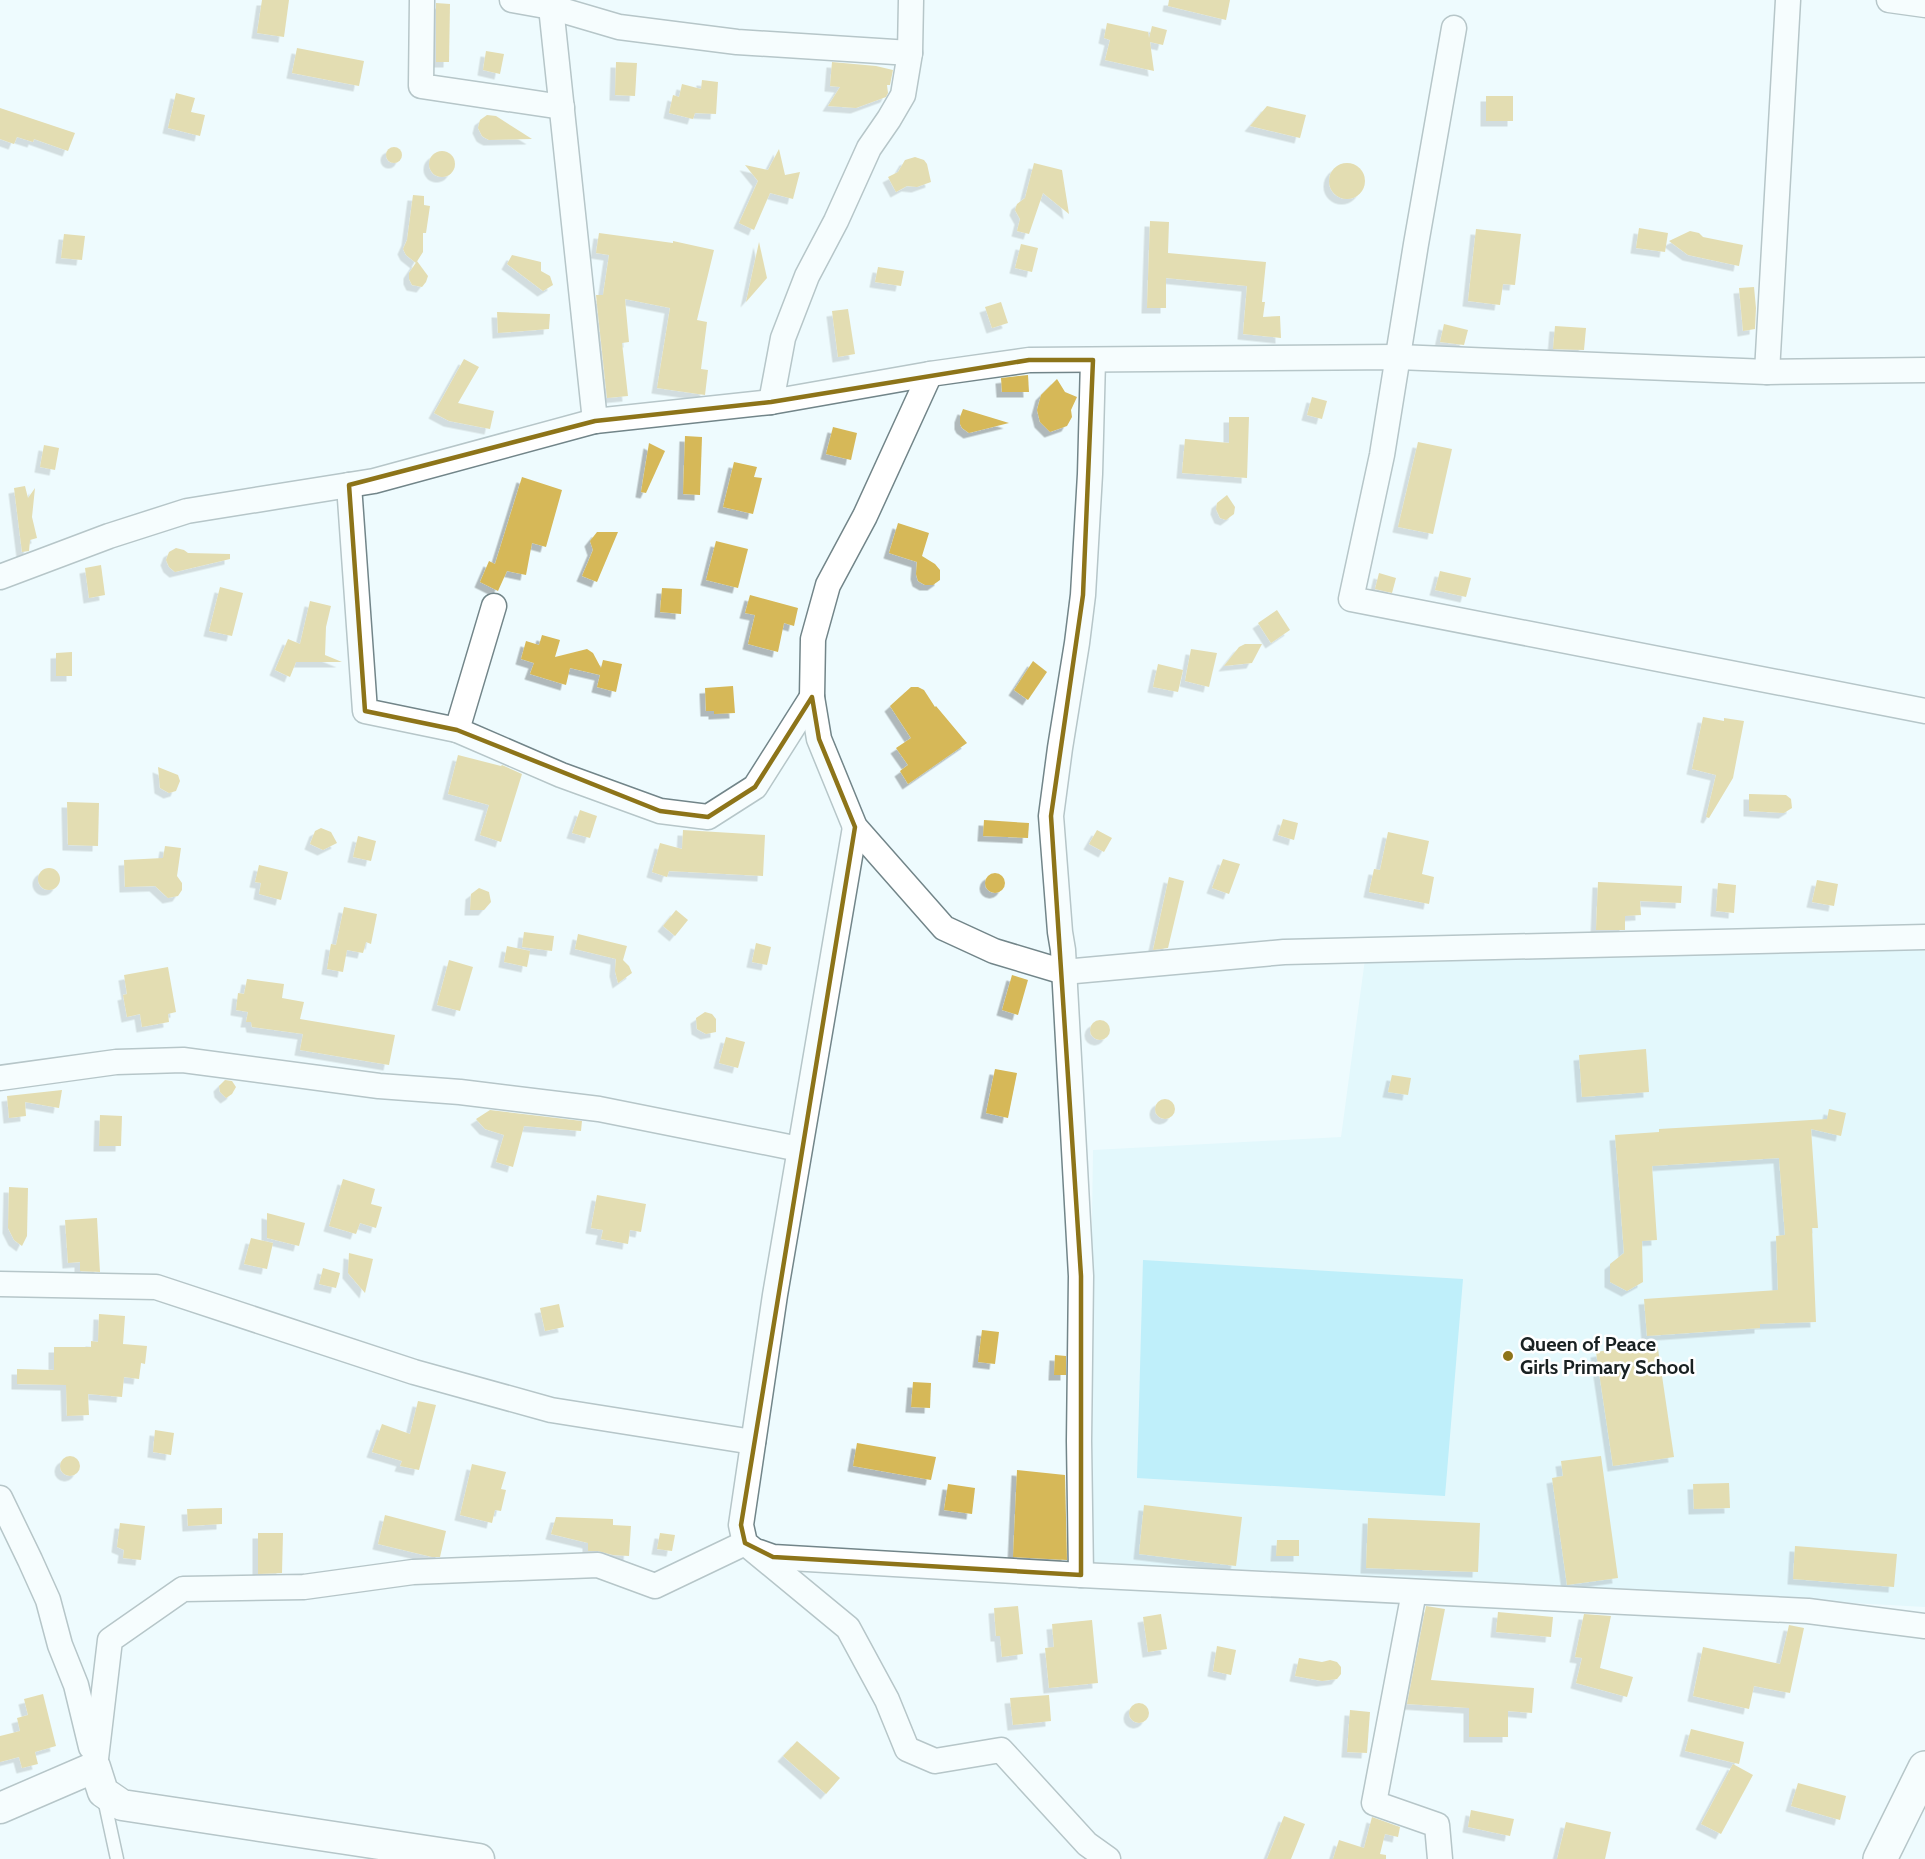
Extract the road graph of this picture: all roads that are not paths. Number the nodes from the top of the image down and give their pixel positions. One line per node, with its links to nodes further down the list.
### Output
1 (422, 0): 10 (street)
2 (512, 0): 7 (street)
3 (911, 0): 9 (street)
4 (1788, 0): 14 (street)
5 (1889, 0): 6 (street)
6 (1925, 5)
7 (551, 6): 9 (street); 10 (street)
8 (1454, 28): 11 (street)
9 (910, 53): 16 (street)
10 (562, 107): 17 (street)
11 (1398, 357): 12 (street); 14 (street); 22 (street)
12 (1093, 360): 15 (street); 26 (street)
13 (1925, 370): 14 (street)
14 (1767, 372)
15 (930, 374): 16 (street); 21 (street)
16 (771, 402): 17 (street)
17 (595, 421): 18 (street)
18 (350, 485): 19 (street); 23 (street)
19 (0, 577)
20 (494, 606): 23 (street)
21 (812, 697): 23 (street); 24 (street)
22 (1925, 711)
23 (457, 730)
24 (855, 827): 26 (street); 28 (street)
25 (1925, 937): 26 (street)
26 (1064, 972): 33 (street)
27 (0, 1078): 28 (street)
28 (799, 1149): 30 (street)
29 (0, 1284): 30 (street)
30 (753, 1442): 32 (street)
31 (0, 1498): 37 (street)
32 (751, 1547): 33 (street); 37 (street); 41 (street)
33 (1081, 1575): 34 (street)
34 (1414, 1592): 35 (street); 42 (street)
35 (1925, 1626)
36 (1925, 1768): 43 (main road)
37 (99, 1780): 38 (street); 39 (lane); 40 (street)
38 (0, 1808)
39 (117, 1859)
40 (479, 1859)
41 (1108, 1859)
42 (1440, 1859)
43 (1880, 1859)

